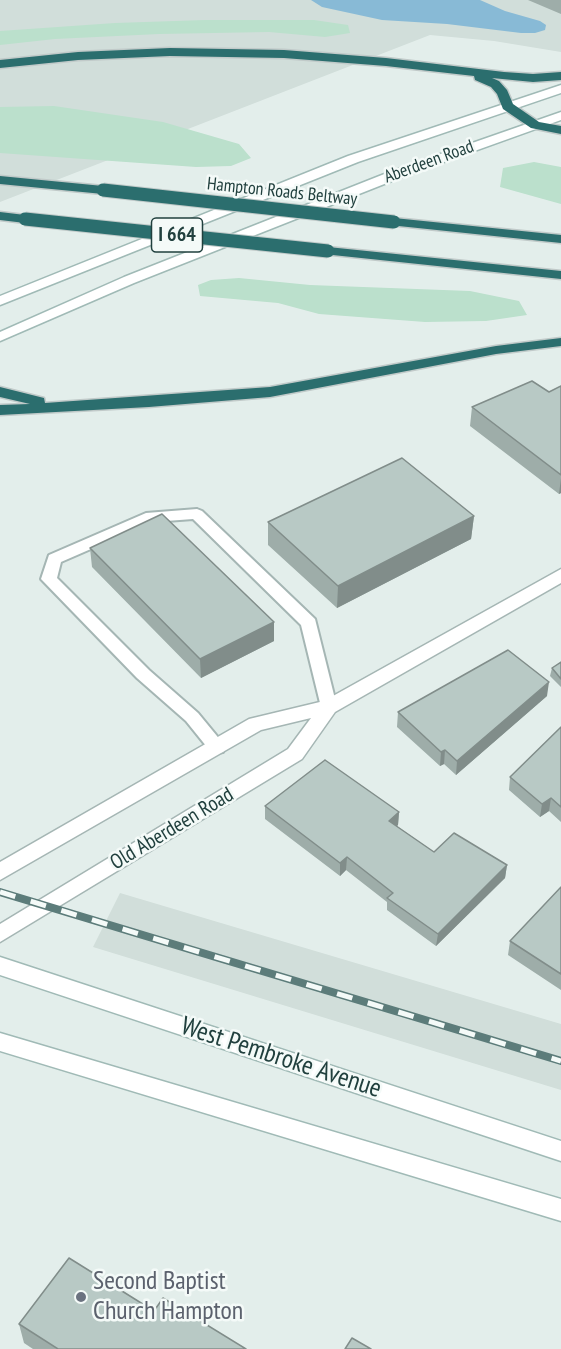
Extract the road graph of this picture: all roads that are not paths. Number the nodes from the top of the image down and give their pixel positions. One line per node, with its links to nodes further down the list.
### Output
1 (0, 64): 2 (highway)
2 (460, 71): 3 (highway); 5 (highway)
3 (561, 76)
4 (561, 89): 5 (main road, Aberdeen Road)
5 (507, 106): 7 (highway); 13 (main road, Aberdeen Road)
6 (561, 116): 7 (main road, Aberdeen Road)
7 (535, 125): 8 (highway); 14 (main road, Aberdeen Road)
8 (561, 130)
9 (0, 180): 11 (highway, Hampton Roads Beltway / I 664, bridge)
10 (0, 216): 12 (highway, I 664, bridge)
11 (561, 239)
12 (561, 275)
13 (0, 301)
14 (0, 338)
15 (561, 342): 17 (highway)
16 (0, 392): 17 (highway)
17 (70, 405): 18 (highway)
18 (0, 410)
19 (561, 575): 20 (main road, Old Aberdeen Road)
20 (329, 707): 21 (main road, Old Aberdeen Road); 21 (lane); 23 (main road, Old Aberdeen Road)
21 (217, 747): 22 (main road, Old Aberdeen Road)
22 (0, 872)
23 (0, 934)
24 (0, 966): 26 (main road, West Pembroke Avenue)
25 (0, 1041): 27 (main road)
26 (561, 1151)
27 (561, 1210)

